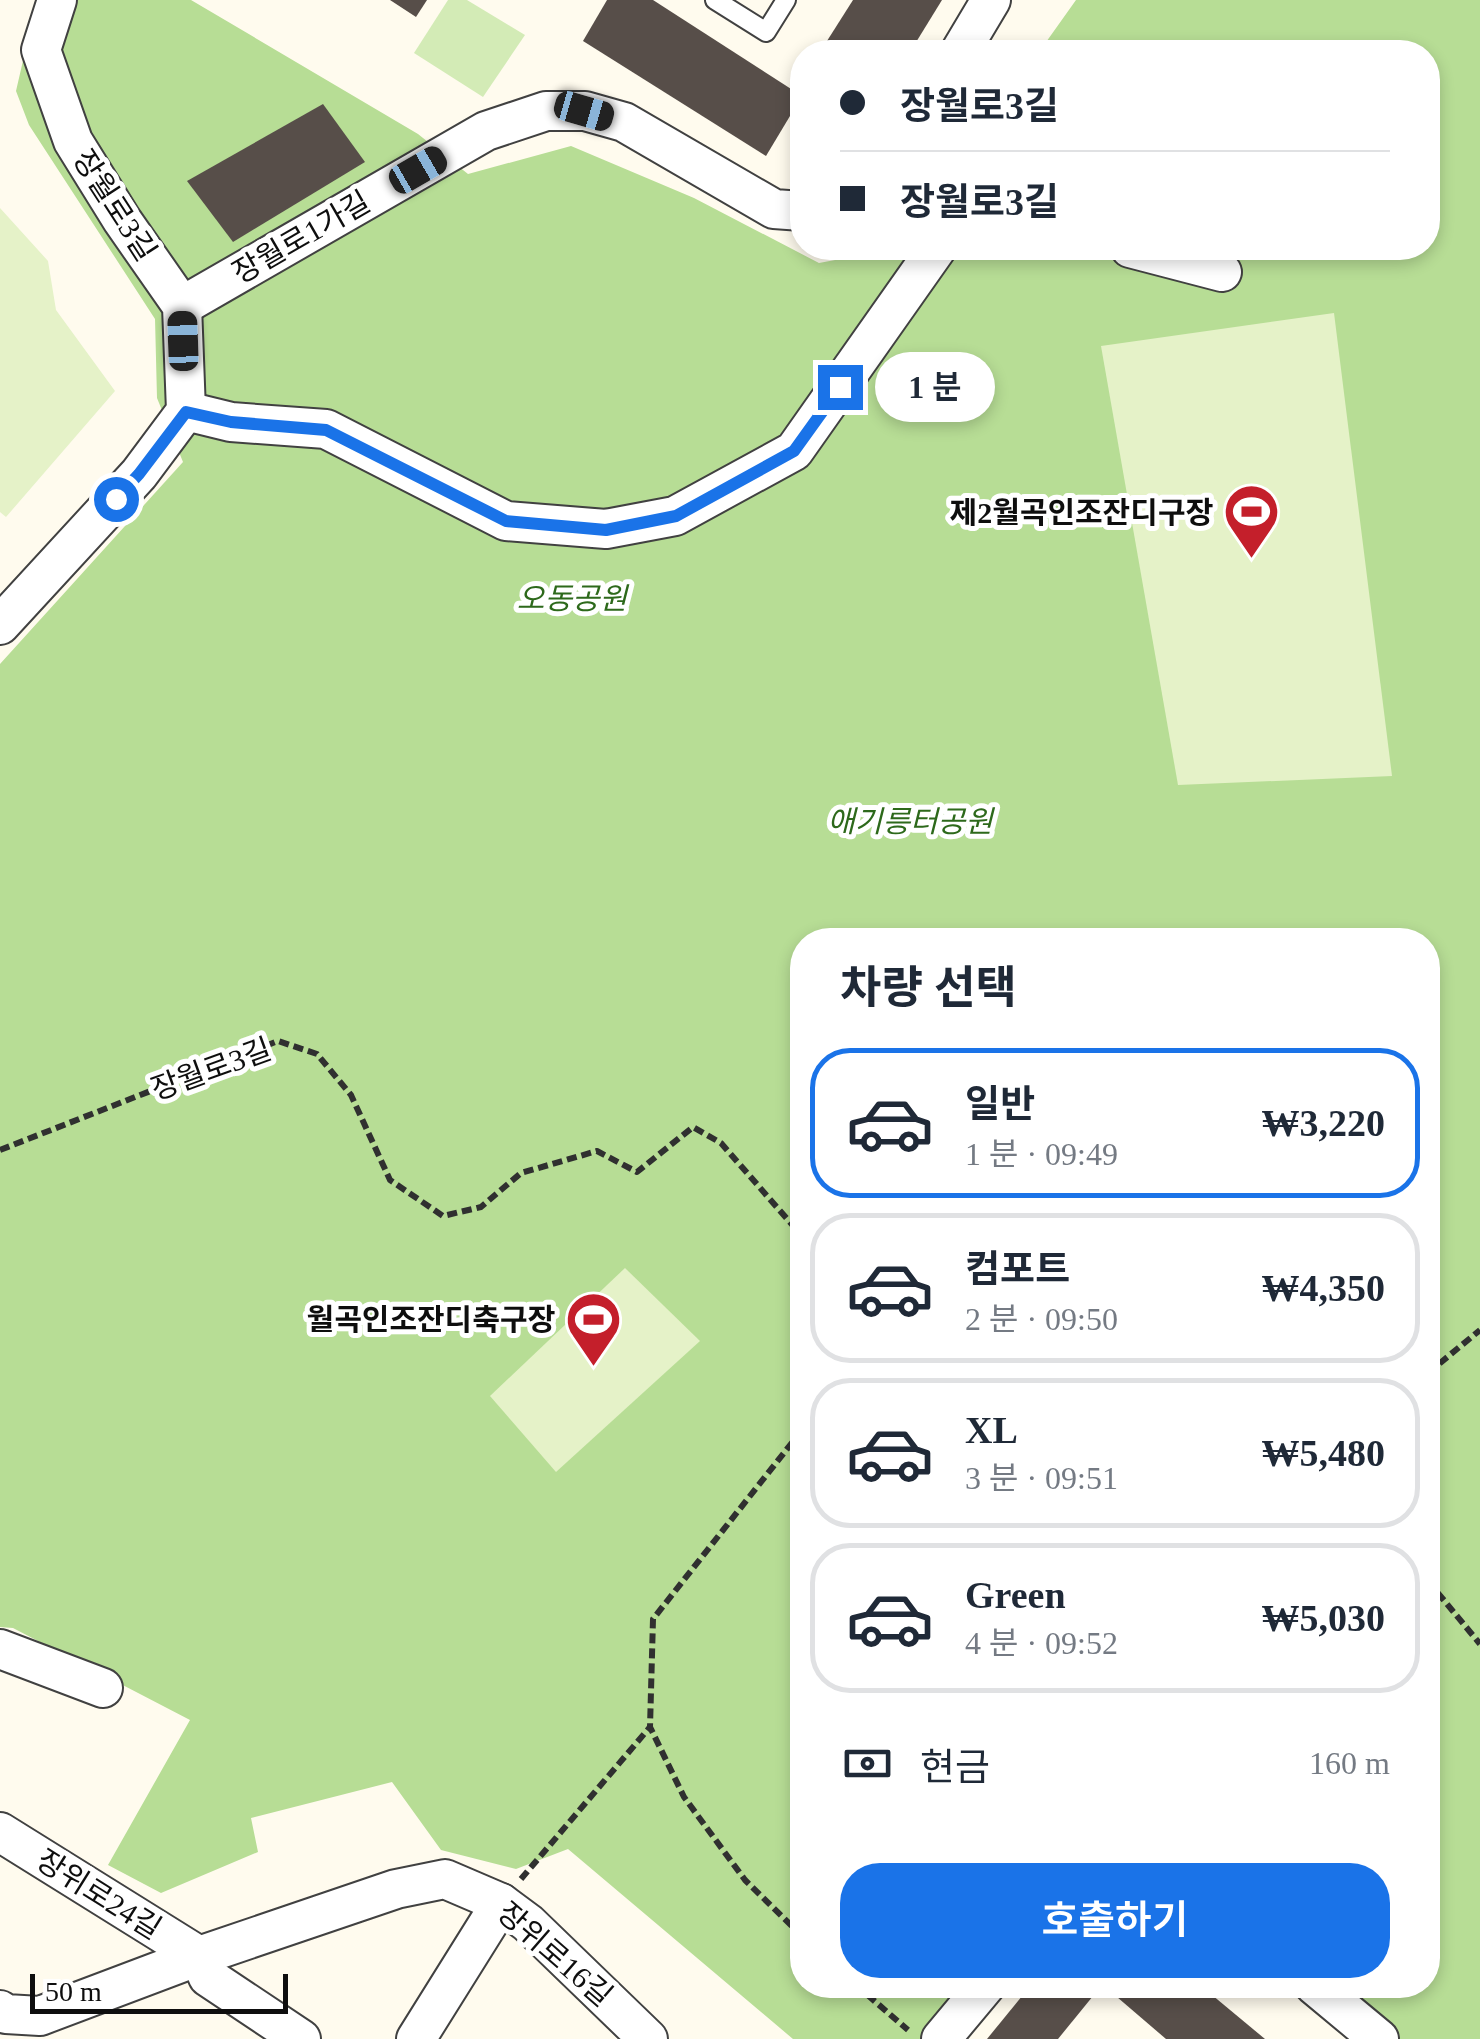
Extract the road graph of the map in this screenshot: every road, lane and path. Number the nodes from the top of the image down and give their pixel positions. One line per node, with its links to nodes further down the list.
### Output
1 (57, 0): 10 (street, 장월로3길)
2 (715, 0): 3 (lane)
3 (786, 0)
4 (991, 0): 5 (street)
5 (967, 40)
6 (790, 211): 10 (street, 장월로1가길)
7 (929, 260): 11 (street)
8 (1176, 260): 9 (street)
9 (1222, 272)
10 (182, 306): 11 (street)
11 (186, 412): 12 (street)
12 (0, 625)
13 (0, 1150): 14 (path, 장월로3길)
14 (790, 1222)
15 (1480, 1330): 16 (path)
16 (1440, 1363)
17 (790, 1445): 22 (path)
18 (1440, 1596): 19 (path)
19 (1480, 1644)
20 (0, 1649): 21 (street)
21 (104, 1688)
22 (650, 1727): 24 (path); 25 (path)
23 (0, 1832): 26 (street, 장위로24길)
24 (501, 1902): 26 (street, 장위로16길); 32 (street); 33 (street, 장위로16길)
25 (790, 1924)
26 (198, 1956): 30 (street, 장위로16길); 31 (street, 장위로24길)
27 (871, 1998): 34 (path)
28 (975, 1998): 35 (street)
29 (1330, 1998): 36 (street)
30 (5, 2022)
31 (301, 2039)
32 (416, 2039)
33 (648, 2039)
34 (918, 2039)
35 (941, 2039)
36 (1379, 2039)

